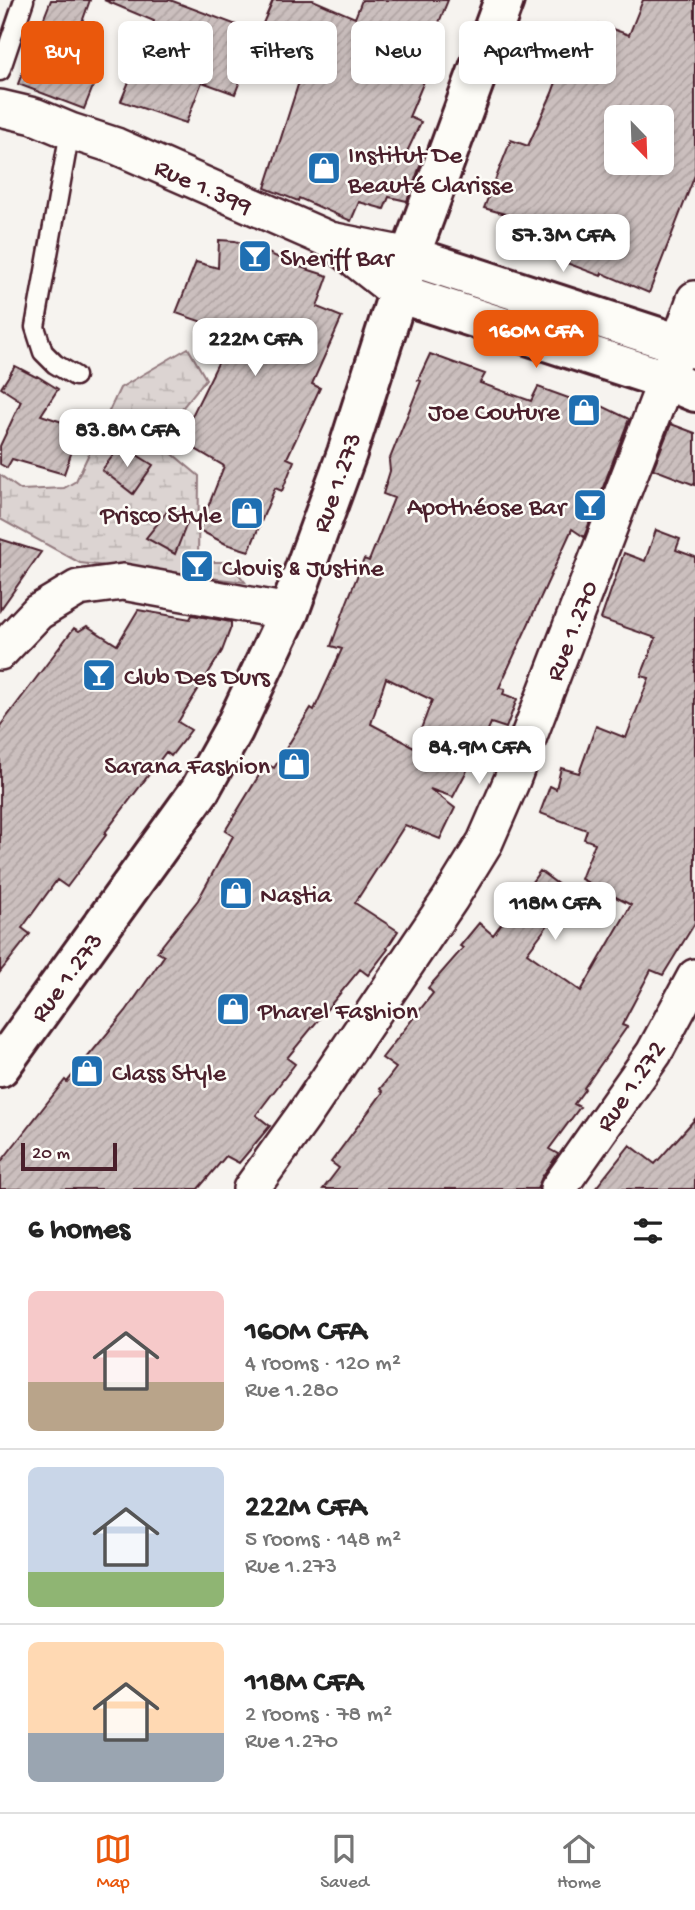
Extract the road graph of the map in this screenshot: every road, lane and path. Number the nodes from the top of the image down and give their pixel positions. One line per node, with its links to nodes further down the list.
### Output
1 (24, 0): 3 (lane)
2 (504, 0): 7 (main road, Rue 1.273)
3 (0, 71)
4 (0, 108): 5 (street, Rue 1.399)
5 (70, 131): 6 (street, Rue 1.399); 11 (lane)
6 (330, 240): 7 (street, Rue 1.399); 8 (street)
7 (410, 256): 8 (main road, Rue 1.273); 10 (main road)
8 (397, 293): 12 (main road); 13 (main road, Rue 1.273)
9 (695, 299): 10 (street, Rue 1.270)
10 (687, 346): 12 (street, Rue 1.270)
11 (75, 376)
12 (680, 386): 17 (street, Rue 1.270)
13 (289, 611): 14 (street); 16 (main road, Rue 1.273)
14 (0, 652)
15 (695, 977): 18 (street, Rue 1.272)
16 (0, 1067)
17 (251, 1189)
18 (558, 1189)

